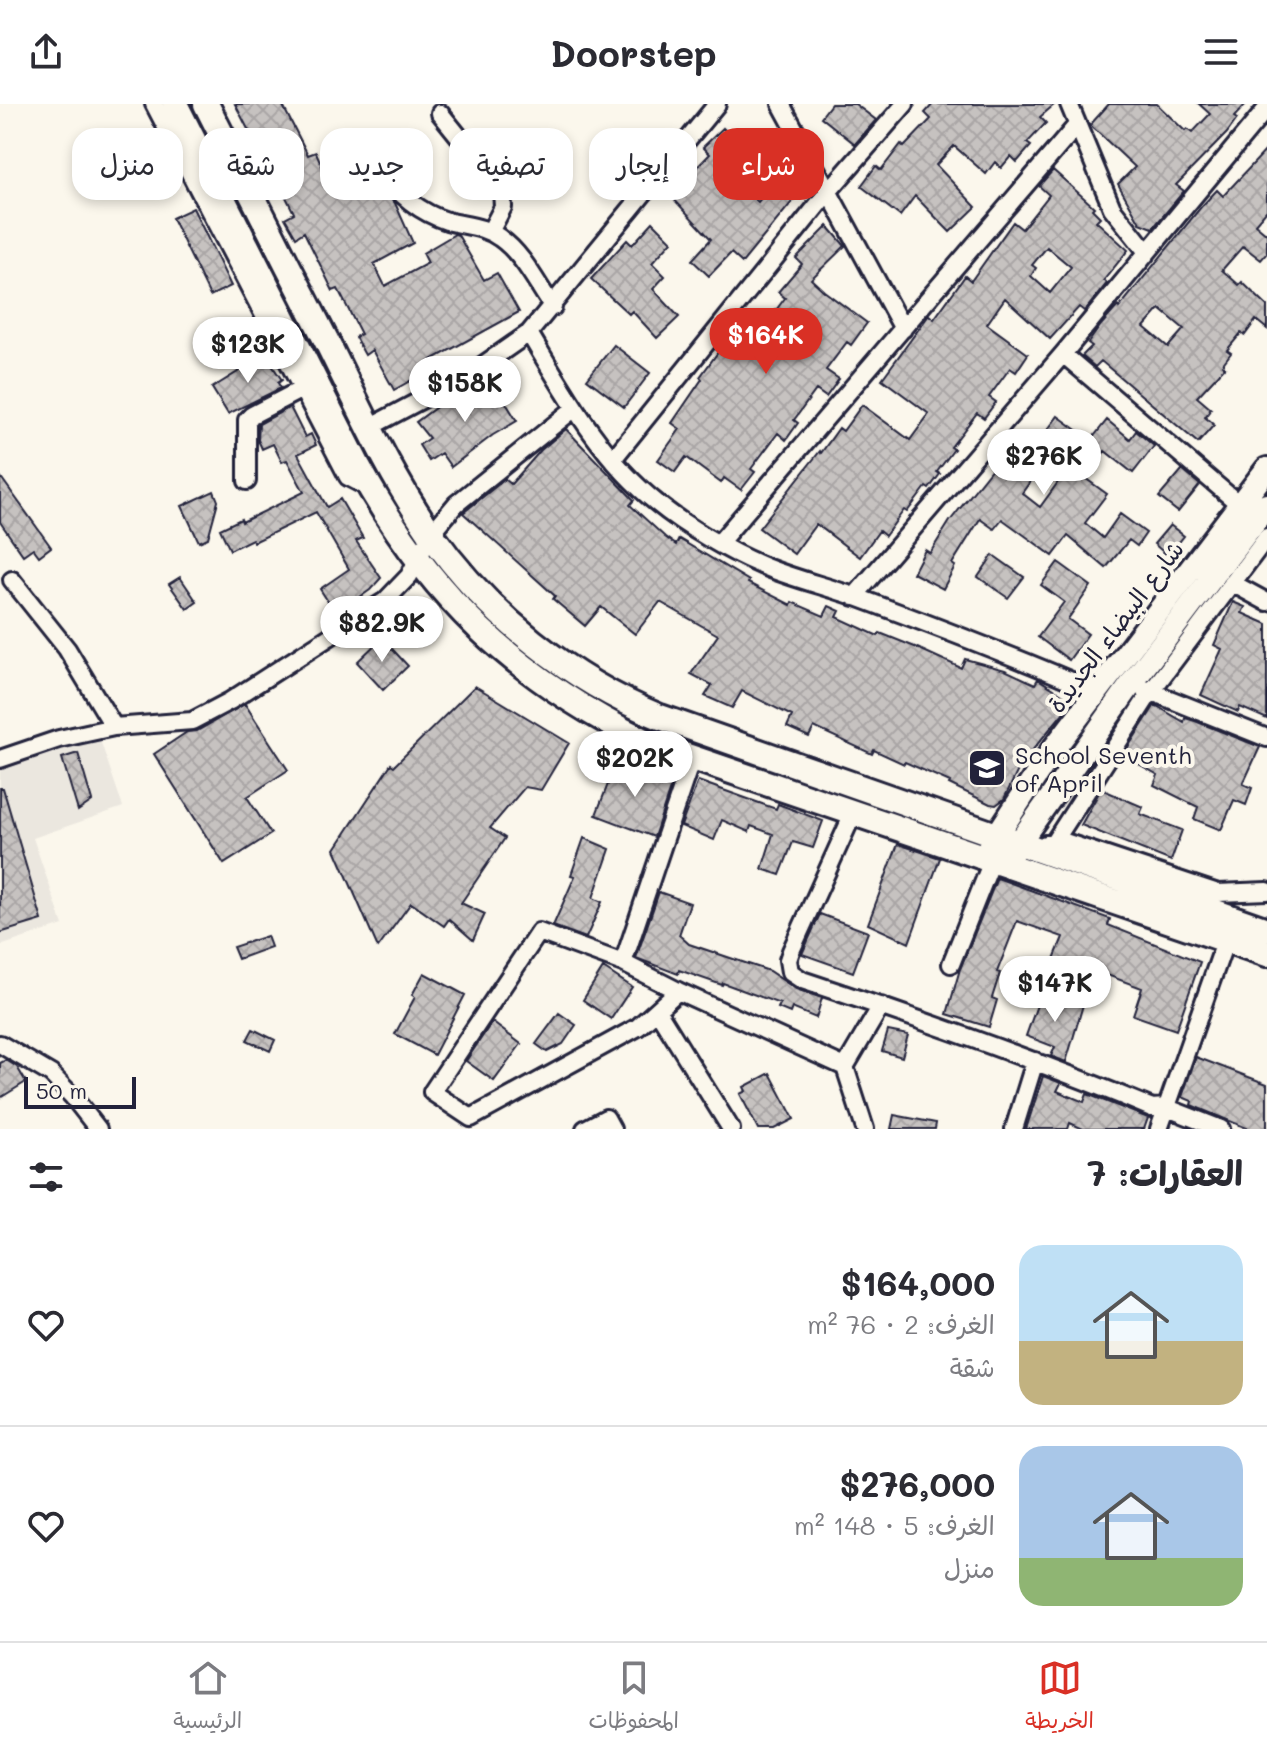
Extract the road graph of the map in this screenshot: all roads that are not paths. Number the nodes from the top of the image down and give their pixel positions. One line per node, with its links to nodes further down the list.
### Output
1 (154, 104): 18 (street)
2 (175, 104): 24 (main road)
3 (206, 104): 20 (main road)
4 (717, 104): 14 (street)
5 (781, 104): 10 (street)
6 (905, 104): 10 (street)
7 (1267, 108): 13 (street)
8 (1074, 111): 13 (street); 15 (street)
9 (440, 113): 12 (street)
10 (828, 192): 15 (street); 21 (street)
11 (408, 200): 12 (street)
12 (490, 232): 14 (street)
13 (1147, 252): 17 (street)
14 (553, 307): 16 (street)
15 (903, 329): 29 (street)
16 (529, 333): 19 (street); 20 (street)
17 (1063, 354): 25 (street); 33 (street)
18 (302, 389): 23 (street); 24 (street)
19 (575, 408): 21 (street); 27 (street)
20 (370, 427): 27 (main road)
21 (613, 459): 29 (street)
22 (1267, 469): 25 (street, شارع البيضاء الجديدة)
23 (247, 481)
24 (371, 489): 30 (main road)
25 (1240, 505): 35 (street, شارع البيضاء الجديدة)
26 (1267, 505): 35 (street, شارع البيضاء الجديدة)
27 (431, 534): 30 (street); 42 (main road)
28 (1267, 537): 32 (street)
29 (719, 543): 33 (street)
30 (418, 562): 37 (street); 40 (main road)
31 (12, 580): 37 (street)
32 (1232, 583): 34 (street); 35 (street)
33 (854, 597): 36 (street)
34 (1267, 602)
35 (1132, 682): 36 (street, شارع البيضاء الجديدة); 38 (street); 42 (street, شارع البيضاء الجديدة); 42 (street)
36 (1097, 692): 42 (street, شارع البيضاء الجديدة)
37 (114, 727): 39 (street)
38 (1267, 738)
39 (3, 753)
40 (692, 758): 41 (main road); 48 (street)
41 (853, 814): 43 (main road); 51 (street)
42 (1026, 843): 43 (street, شارع البيضاء الجديدة); 44 (street); 45 (main road)
43 (999, 864): 45 (main road); 49 (street)
44 (1267, 891)
45 (1230, 929): 46 (main road); 47 (main road); 56 (street)
46 (1267, 930)
47 (1267, 954)
48 (623, 963): 50 (street); 52 (street)
49 (951, 964)
50 (678, 991): 52 (street); 55 (street)
51 (881, 1006): 54 (street); 55 (street)
52 (657, 1010): 60 (street)
53 (0, 1044): 57 (street)
54 (1035, 1061): 56 (street); 62 (street)
55 (845, 1067): 61 (street)
56 (1165, 1107): 63 (street); 64 (street)
57 (98, 1129)
58 (585, 1129): 59 (street)
59 (612, 1129)
60 (731, 1129)
61 (865, 1129)
62 (1014, 1129)
63 (1159, 1129)
64 (1221, 1129)

